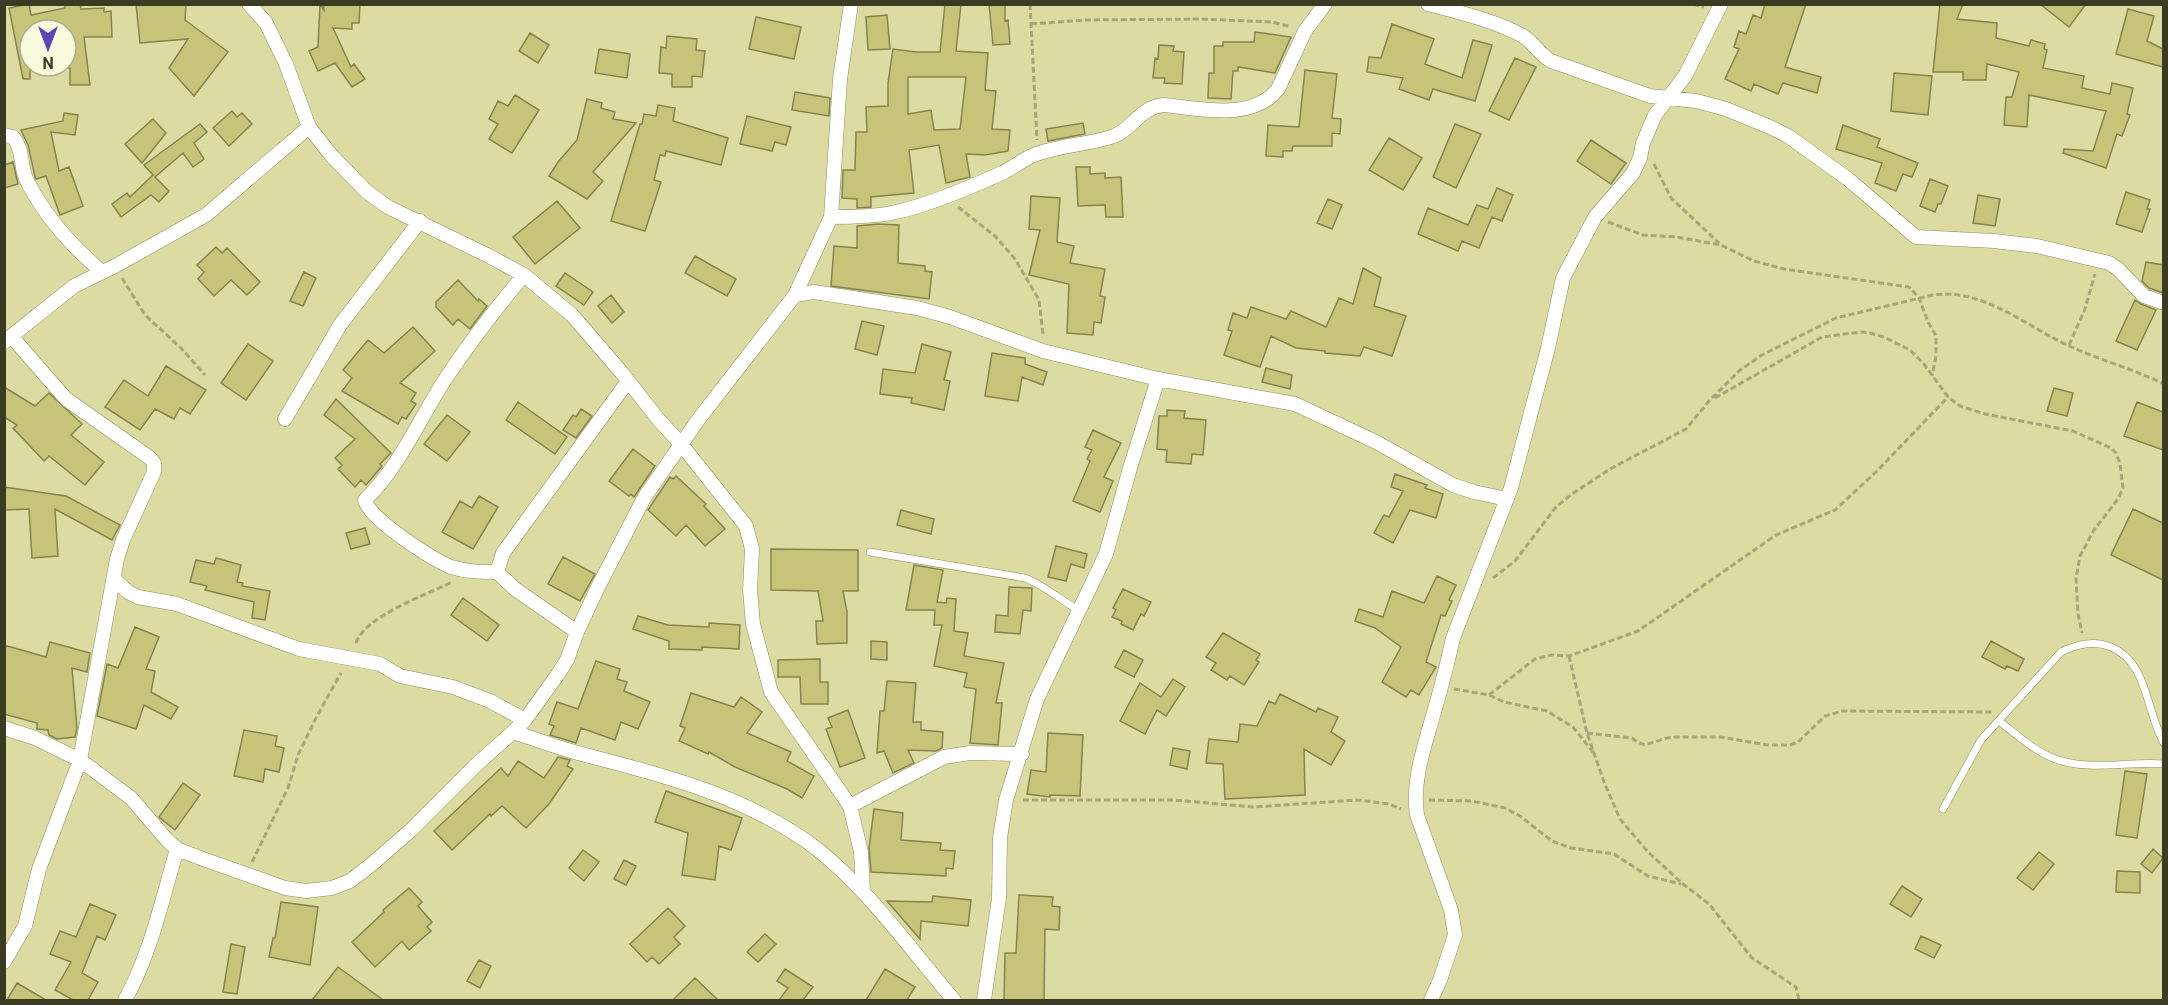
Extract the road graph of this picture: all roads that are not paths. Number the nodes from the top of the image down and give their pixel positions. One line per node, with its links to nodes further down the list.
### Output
1 (249, 4): 7 (street)
2 (851, 4): 9 (street)
3 (1324, 4): 9 (street)
4 (1428, 4): 6 (street)
5 (1721, 4): 6 (street)
6 (1666, 99): 14 (street); 20 (street)
7 (309, 128): 10 (street); 11 (street)
8 (4, 135): 11 (street)
9 (831, 217): 13 (street)
10 (420, 221): 12 (street); 18 (street)
11 (108, 269): 15 (street)
12 (524, 275): 17 (street); 22 (street)
13 (795, 295): 16 (street); 19 (street)
14 (2163, 303)
15 (8, 339): 23 (street)
16 (1158, 379): 20 (street); 24 (street)
17 (628, 381): 19 (street); 22 (street)
18 (285, 419)
19 (681, 444): 25 (street); 34 (street)
20 (1507, 499): 42 (street)
21 (870, 552): 24 (lane)
22 (497, 572): 25 (street)
23 (114, 579): 26 (street); 32 (street)
24 (1078, 610): 31 (street)
25 (577, 632): 26 (street)
26 (525, 720): 29 (street)
27 (1999, 722): 30 (lane); 33 (lane); 35 (lane)
28 (4, 728): 32 (street)
29 (513, 732): 36 (street); 37 (street)
30 (2163, 743)
31 (1022, 754): 34 (street); 41 (street)
32 (80, 760): 36 (street); 38 (street)
33 (2163, 764)
34 (850, 806): 37 (street)
35 (1943, 809)
36 (177, 849): 39 (street)
37 (863, 892): 40 (street)
38 (4, 962)
39 (125, 1000)
40 (954, 1000)
41 (984, 1000)
42 (1431, 1000)

